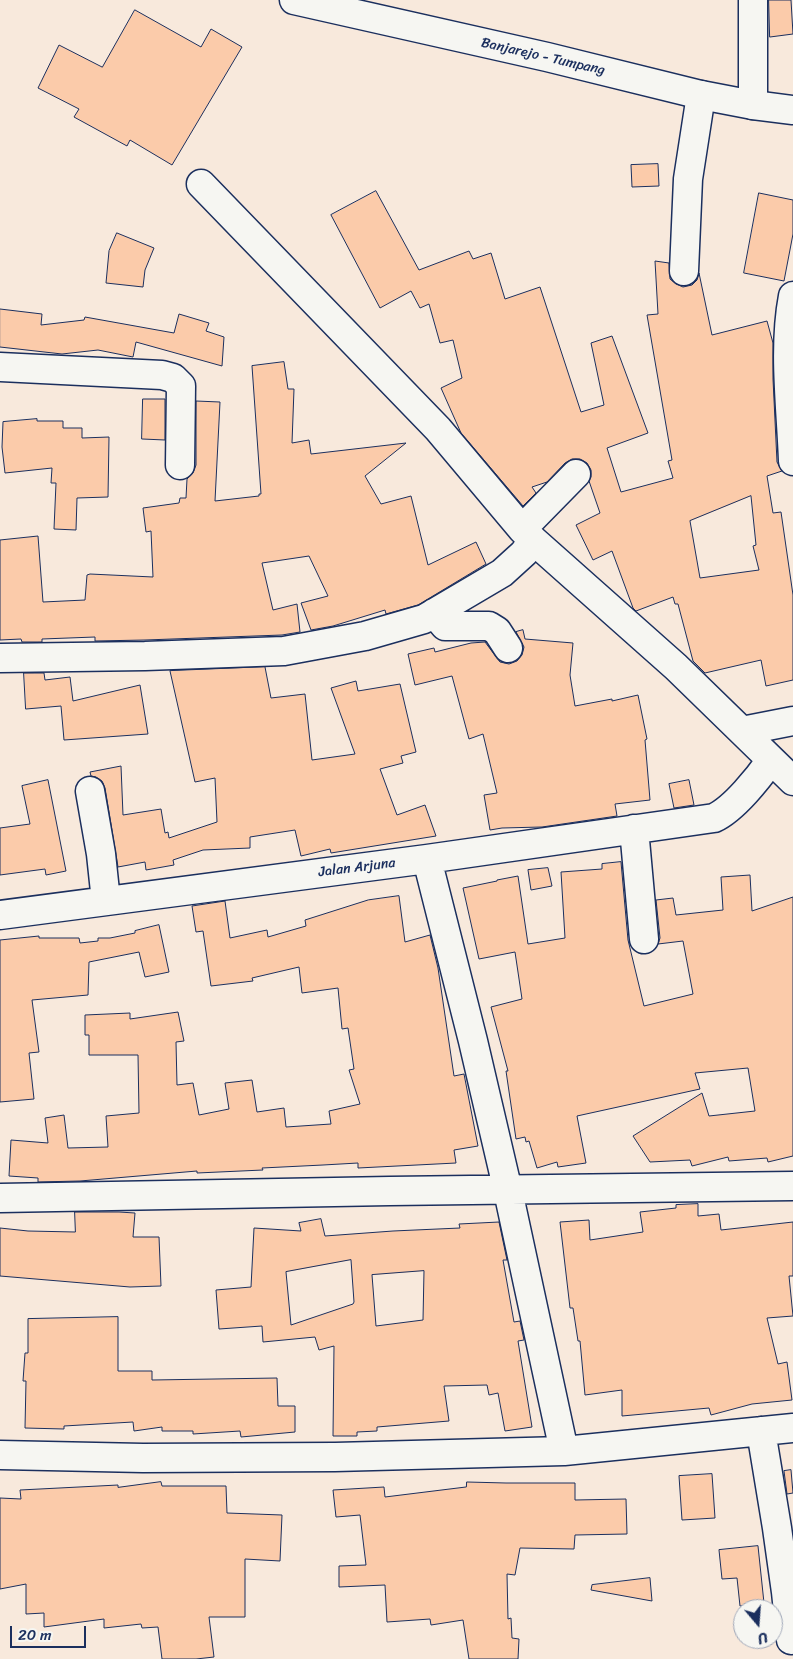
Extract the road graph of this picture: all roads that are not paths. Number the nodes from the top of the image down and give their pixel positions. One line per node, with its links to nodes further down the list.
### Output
1 (294, 0): 3 (street, Banjarejo - Tumpang)
2 (753, 0): 4 (street)
3 (700, 95): 4 (street, Banjarejo - Tumpang); 7 (street)
4 (753, 105): 5 (street, Banjarejo - Tumpang)
5 (793, 110)
6 (201, 184): 13 (street)
7 (684, 271)
8 (793, 296): 10 (street)
9 (0, 367): 11 (street)
10 (793, 461)
11 (180, 465)
12 (576, 474): 13 (street)
13 (526, 541): 14 (street); 18 (street)
14 (434, 613): 15 (street); 16 (street)
15 (508, 648)
16 (0, 658)
17 (793, 721): 18 (street)
18 (742, 731): 19 (street)
19 (770, 762): 20 (street); 22 (street, Jalan Arjuna)
20 (793, 780)
21 (90, 791): 24 (street)
22 (634, 829): 23 (street, Jalan Arjuna); 26 (street)
23 (427, 859): 24 (street, Jalan Arjuna); 28 (street)
24 (106, 901): 25 (street, Jalan Arjuna)
25 (0, 915)
26 (644, 939)
27 (793, 1186): 28 (street)
28 (508, 1191): 29 (street); 32 (street)
29 (0, 1198)
30 (793, 1428): 31 (street)
31 (760, 1431): 32 (street); 34 (street)
32 (564, 1451): 33 (street)
33 (0, 1455)
34 (791, 1640)

